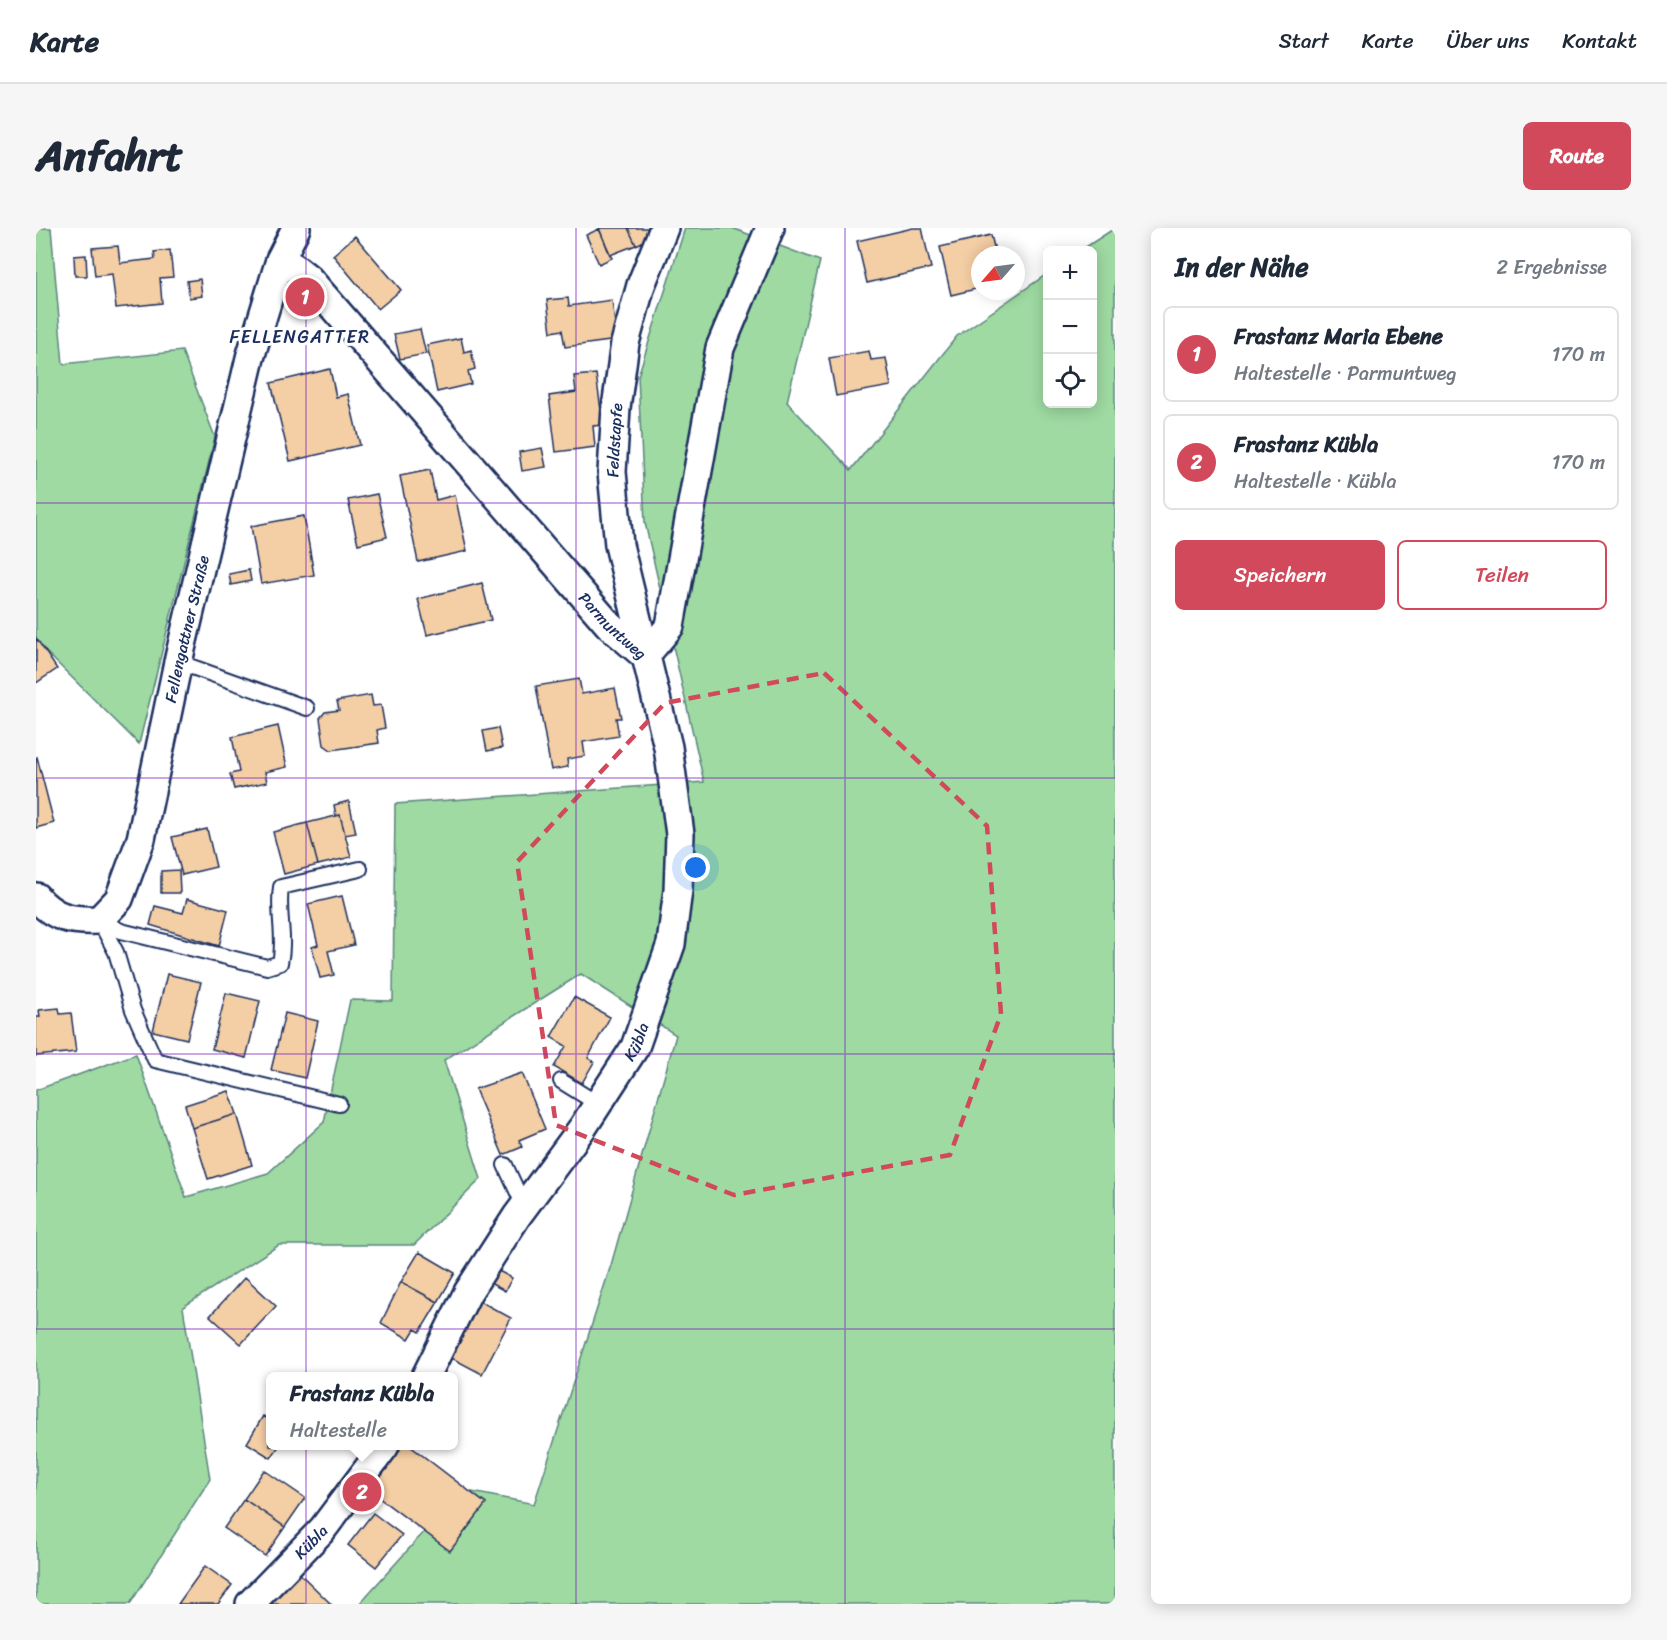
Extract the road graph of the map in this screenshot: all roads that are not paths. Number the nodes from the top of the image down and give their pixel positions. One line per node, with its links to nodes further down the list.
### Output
1 (296, 228): 4 (street, Fellengattner Straße)
2 (664, 228): 5 (street, Feldstapfe)
3 (770, 228): 5 (street, Parmuntweg)
4 (280, 260): 5 (street, Parmuntweg); 6 (street, Fellengattner Straße)
5 (645, 656): 13 (street, Kübla)
6 (178, 662): 7 (lane); 10 (street, Fellengattner Straße)
7 (307, 708)
8 (360, 869): 10 (lane)
9 (36, 897): 10 (street)
10 (99, 920): 12 (lane)
11 (561, 1082): 13 (lane)
12 (339, 1104)
13 (598, 1104): 15 (street, Kübla)
14 (505, 1165): 15 (lane)
15 (525, 1206): 16 (street, Kübla)
16 (428, 1372)
17 (382, 1450): 18 (street, Kübla)
18 (250, 1604)

